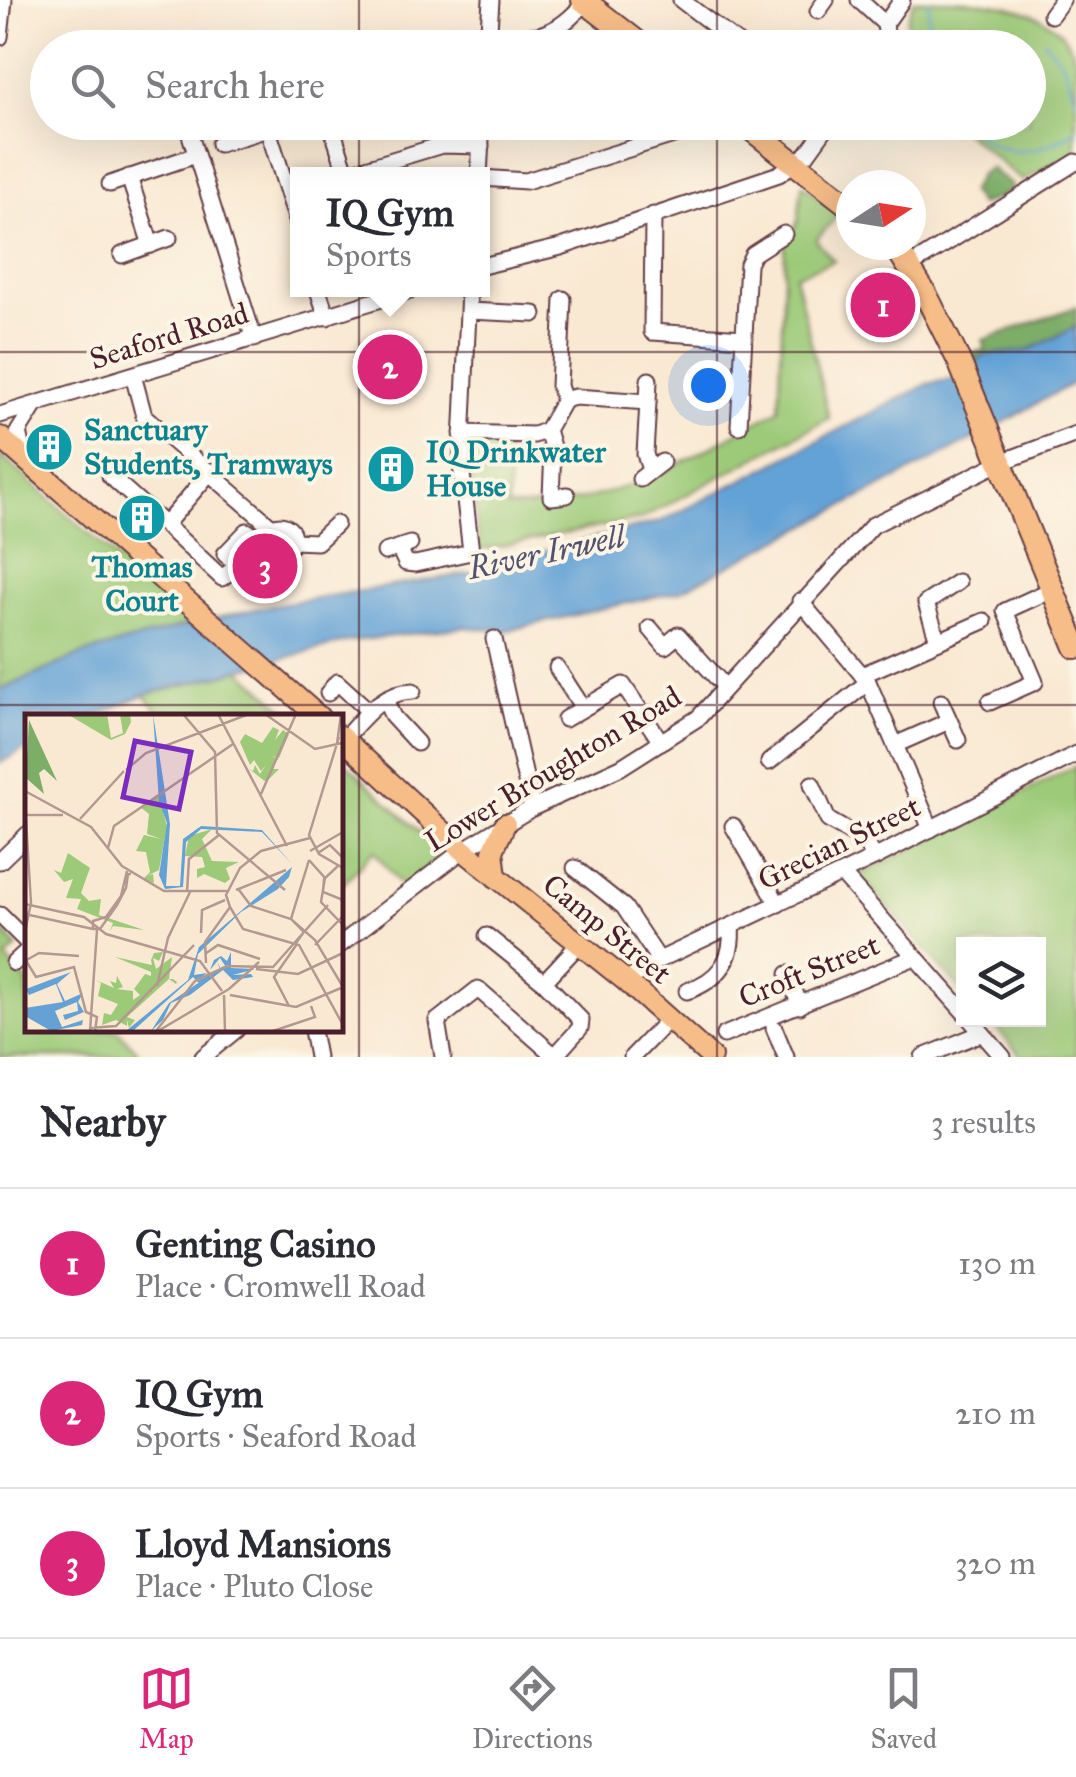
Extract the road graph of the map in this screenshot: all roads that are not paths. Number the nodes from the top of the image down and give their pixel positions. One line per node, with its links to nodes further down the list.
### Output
1 (4, 0): 15 (street)
2 (491, 0): 10 (street)
3 (858, 0): 9 (street)
4 (902, 0): 9 (street)
5 (1062, 0): 8 (street)
6 (584, 1): 11 (street); 12 (highway)
7 (686, 2): 13 (street)
8 (1051, 15)
9 (885, 24): 14 (street)
10 (489, 30)
11 (557, 30)
12 (621, 30)
13 (721, 30)
14 (886, 30)
15 (0, 37)
16 (191, 140): 26 (street)
17 (233, 140): 24 (street)
18 (271, 140): 36 (street)
19 (336, 140): 29 (street)
20 (480, 140): 25 (street)
21 (658, 140): 33 (street)
22 (766, 140): 28 (highway)
23 (817, 140): 28 (street)
24 (219, 144)
25 (480, 146): 30 (street); 31 (street)
26 (196, 155): 32 (street); 54 (street)
27 (1076, 162): 44 (street)
28 (796, 163): 35 (highway); 37 (street)
29 (345, 167)
30 (370, 167)
31 (480, 167)
32 (130, 177): 34 (street); 40 (street)
33 (490, 177)
34 (110, 184)
35 (836, 195)
36 (290, 199)
37 (653, 215): 43 (street); 52 (street)
38 (784, 234): 53 (street)
39 (169, 238): 40 (street)
40 (151, 245): 41 (street)
41 (122, 255)
42 (906, 260): 44 (highway)
43 (490, 264)
44 (910, 266): 69 (highway)
45 (320, 297): 51 (street)
46 (377, 297): 51 (street, Seaford Road)
47 (469, 297): 49 (street)
48 (563, 299): 50 (street)
49 (469, 312): 50 (street); 64 (street)
50 (547, 315): 58 (street)
51 (327, 317): 54 (street, Seaford Road)
52 (652, 332): 53 (street); 55 (street)
53 (744, 338): 62 (street)
54 (254, 339): 56 (street, Seaford Road)
55 (650, 352)
56 (133, 375): 60 (street, Seaford Road); 71 (street)
57 (649, 380): 59 (street)
58 (564, 400): 59 (street); 63 (street)
59 (648, 402): 70 (street)
60 (35, 405): 61 (street, Seaford Road); 68 (street)
61 (0, 416)
62 (745, 419)
63 (547, 430): 64 (street); 73 (street)
64 (462, 433): 77 (street)
65 (1073, 434): 67 (street); 69 (street, Lower Broughton Road)
66 (0, 437): 68 (main road)
67 (1076, 451)
68 (24, 458): 96 (main road)
69 (999, 462): 79 (highway); 80 (street, Lower Broughton Road)
70 (651, 471)
71 (210, 472): 75 (street); 76 (street)
72 (110, 476): 75 (street)
73 (567, 495)
74 (336, 524): 76 (street)
75 (165, 526): 76 (street)
76 (270, 533)
77 (398, 548)
78 (958, 583): 84 (street)
79 (1051, 590): 81 (street); 85 (highway)
80 (800, 602): 87 (street); 88 (street, Lower Broughton Road)
81 (996, 616): 84 (street); 93 (street)
82 (650, 628): 88 (street)
83 (494, 639): 107 (street)
84 (938, 641): 87 (street)
85 (1076, 648)
86 (556, 668): 94 (street)
87 (865, 678): 103 (street); 105 (street)
88 (725, 687): 102 (street, Lower Broughton Road)
89 (412, 691): 91 (street)
90 (328, 693): 95 (street)
91 (384, 700): 95 (street); 101 (street)
92 (942, 702): 98 (street)
93 (990, 702)
94 (583, 708): 97 (street); 102 (street)
95 (369, 711): 99 (street)
96 (315, 714)
97 (565, 720)
98 (949, 720): 100 (street); 103 (street)
99 (342, 737): 112 (main road, Camp Street)
100 (958, 740)
101 (418, 742)
102 (661, 742): 107 (street, Lower Broughton Road)
103 (895, 745): 110 (street)
104 (1076, 754): 110 (street, Grecian Street)
105 (770, 762)
106 (812, 784): 113 (street)
107 (532, 808): 108 (street, Lower Broughton Road)
108 (506, 824): 112 (street, Lower Broughton Road); 117 (main road)
109 (733, 826): 118 (street)
110 (931, 829): 113 (street, Grecian Street)
111 (25, 837): 114 (street)
112 (463, 850): 117 (main road, Camp Street); 122 (street, Lower Broughton Road)
113 (876, 857): 116 (street, Grecian Street)
114 (0, 860)
115 (575, 868): 127 (street)
116 (842, 874): 118 (street, Grecian Street); 126 (street)
117 (496, 877): 124 (main road, Camp Street)
118 (778, 904): 120 (street, Grecian Street)
119 (0, 915): 123 (street)
120 (731, 926): 127 (street, Grecian Street); 132 (street)
121 (487, 936): 131 (street)
122 (342, 942)
123 (25, 943)
124 (580, 944): 130 (main road, Camp Street); 131 (street)
125 (25, 950): 128 (street)
126 (915, 957): 133 (street); 134 (street, Croft Street)
127 (658, 960): 130 (street, Grecian Street)
128 (14, 963)
129 (788, 974): 134 (street)
130 (626, 980): 135 (main road, Camp Street)
131 (544, 982): 142 (street)
132 (686, 990)
133 (956, 1003)
134 (800, 1006): 141 (street, Croft Street)
135 (669, 1019): 146 (street); 147 (main road, Camp Street)
136 (976, 1027): 140 (street)
137 (774, 1028): 148 (street)
138 (234, 1032): 143 (street)
139 (312, 1032): 144 (street)
140 (982, 1033): 149 (street); 150 (street)
141 (724, 1035)
142 (556, 1056): 145 (street)
143 (203, 1057)
144 (317, 1057)
145 (444, 1057)
146 (632, 1057)
147 (711, 1057)
148 (786, 1057)
149 (924, 1057)
150 (1003, 1057)

